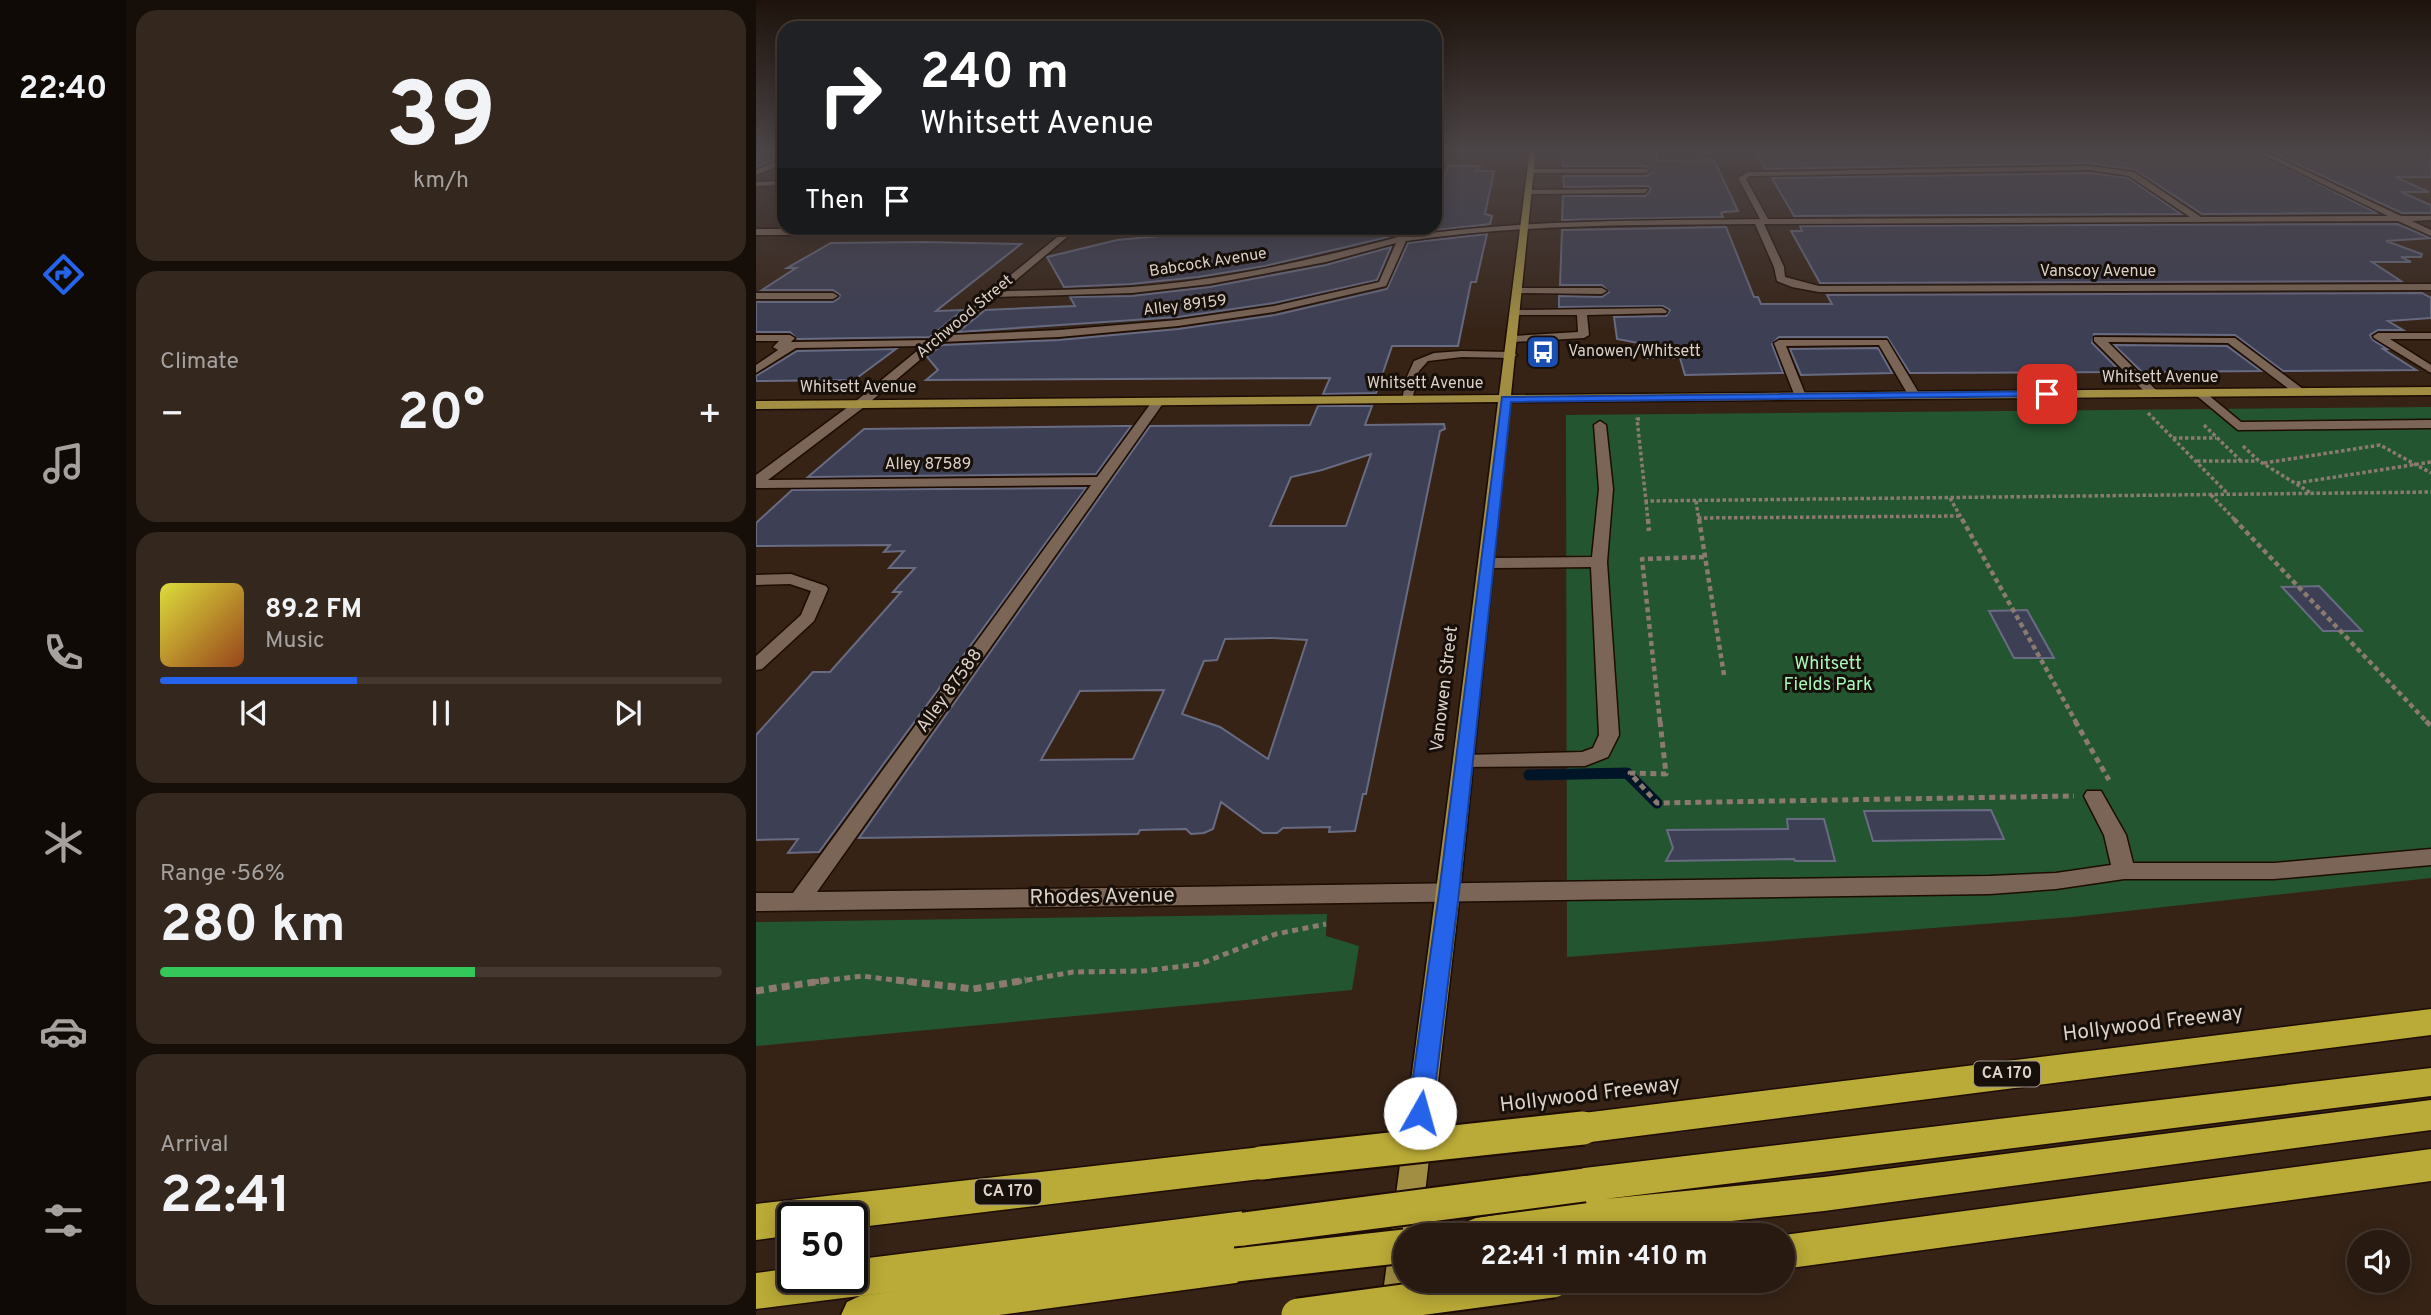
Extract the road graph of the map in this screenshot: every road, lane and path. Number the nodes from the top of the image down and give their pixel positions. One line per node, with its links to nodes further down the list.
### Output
1 (1526, 210): 9 (main road, Vanowen Street)
2 (1757, 210): 8 (street)
3 (2186, 210): 7 (street)
4 (2384, 210): 5 (street)
5 (2400, 218): 6 (street, Babcock Avenue); 7 (street, Babcock Avenue); 13 (street)
6 (2431, 218)
7 (2199, 219): 8 (street, Babcock Avenue)
8 (1762, 221): 9 (street, Babcock Avenue); 18 (street, Vanscoy Avenue)
9 (1525, 227): 12 (street, Babcock Avenue); 19 (main road, Vanowen Street)
10 (756, 232): 11 (street)
11 (777, 232)
12 (1442, 233)
13 (2431, 233)
14 (1064, 235): 21 (street, Archwood Street)
15 (1403, 235): 17 (street)
16 (1430, 235): 17 (street, Babcock Avenue)
17 (1402, 239): 21 (street, Babcock Avenue); 30 (street, Alley 89159)
18 (2431, 287)
19 (1518, 291): 20 (street); 26 (main road, Vanowen Street)
20 (1602, 291)
21 (993, 294): 30 (street, Archwood Street)
22 (756, 296): 23 (street)
23 (834, 296)
24 (1662, 311): 25 (street)
25 (1582, 312): 26 (street); 29 (street)
26 (1516, 313): 29 (main road, Vanowen Street)
27 (2431, 336): 34 (street)
28 (756, 338): 32 (street)
29 (1513, 338): 31 (main road, Vanowen Street)
30 (937, 341): 33 (street); 44 (street, Archwood Street)
31 (1511, 355): 41 (main road, Vanowen Street); 42 (street)
32 (756, 362)
33 (756, 370)
34 (2431, 370)
35 (2431, 391): 36 (main road, Whitsett Avenue)
36 (2301, 392): 37 (street); 38 (main road, Whitsett Avenue)
37 (2153, 393): 38 (main road, Whitsett Avenue); 39 (main road, Whitsett Avenue)
38 (2201, 393): 49 (street)
39 (1914, 395): 40 (main road, Whitsett Avenue); 40 (street)
40 (1800, 396): 41 (main road, Whitsett Avenue)
41 (1506, 399): 42 (main road, Whitsett Avenue); 75 (main road, Vanowen Street)
42 (1406, 400): 43 (main road, Whitsett Avenue)
43 (1158, 402): 44 (main road, Whitsett Avenue); 60 (street, Alley 87588)
44 (860, 404): 45 (main road, Whitsett Avenue); 61 (street, Archwood Street)
45 (756, 405)
46 (2143, 407): 51 (path)
47 (1637, 419): 68 (path)
48 (2201, 422): 52 (path)
49 (2431, 424)
50 (1600, 425): 74 (street)
51 (2173, 438): 52 (path); 54 (path)
52 (2217, 438): 55 (path)
53 (2235, 438): 56 (path)
54 (2196, 461): 55 (path); 66 (path)
55 (2241, 461): 56 (path)
56 (2261, 462): 58 (path); 62 (path)
57 (2431, 462): 58 (path)
58 (2415, 465): 59 (path); 62 (path)
59 (2431, 474)
60 (1101, 481): 61 (street, Alley 87589); 85 (street, Alley 87588)
61 (756, 483)
62 (2296, 483): 64 (path)
63 (2431, 492): 64 (path)
64 (2312, 494): 66 (path)
65 (2210, 495): 66 (path); 67 (path); 79 (path)
66 (2229, 495)
67 (1950, 498): 69 (path); 70 (path)
68 (1646, 501): 69 (path); 72 (path)
69 (1696, 501): 71 (path)
70 (1960, 516): 71 (path); 81 (path)
71 (1698, 518): 73 (path)
72 (1649, 531)
73 (1705, 557): 78 (path); 81 (path)
74 (1599, 562): 75 (street); 80 (street)
75 (1487, 563): 80 (main road, Vanowen Street)
76 (756, 580): 77 (street)
77 (756, 665)
78 (1724, 675)
79 (2431, 726)
80 (1463, 762): 84 (main road, Vanowen Street)
81 (2103, 790): 83 (street)
82 (2431, 858): 83 (street, Rhodes Avenue)
83 (2123, 871): 84 (street, Rhodes Avenue)
84 (1449, 893): 85 (street, Rhodes Avenue); 94 (main road, Vanowen Street)
85 (799, 901): 86 (street, Rhodes Avenue)
86 (756, 902)
87 (1326, 924): 88 (path)
88 (756, 991)
89 (2431, 1022): 93 (highway, Hollywood Freeway / CA 170, bridge)
90 (2431, 1082): 98 (highway, bridge)
91 (2431, 1115): 95 (highway)
92 (2431, 1165): 97 (highway)
93 (756, 1222)
94 (1407, 1223)
95 (1563, 1223)
96 (1393, 1247): 101 (highway, bridge)
97 (1795, 1249)
98 (756, 1290)
99 (1399, 1293): 103 (main road, Vanowen Street)
100 (1463, 1293): 102 (highway, bridge)
101 (860, 1315)
102 (1298, 1315)
103 (1396, 1315)

